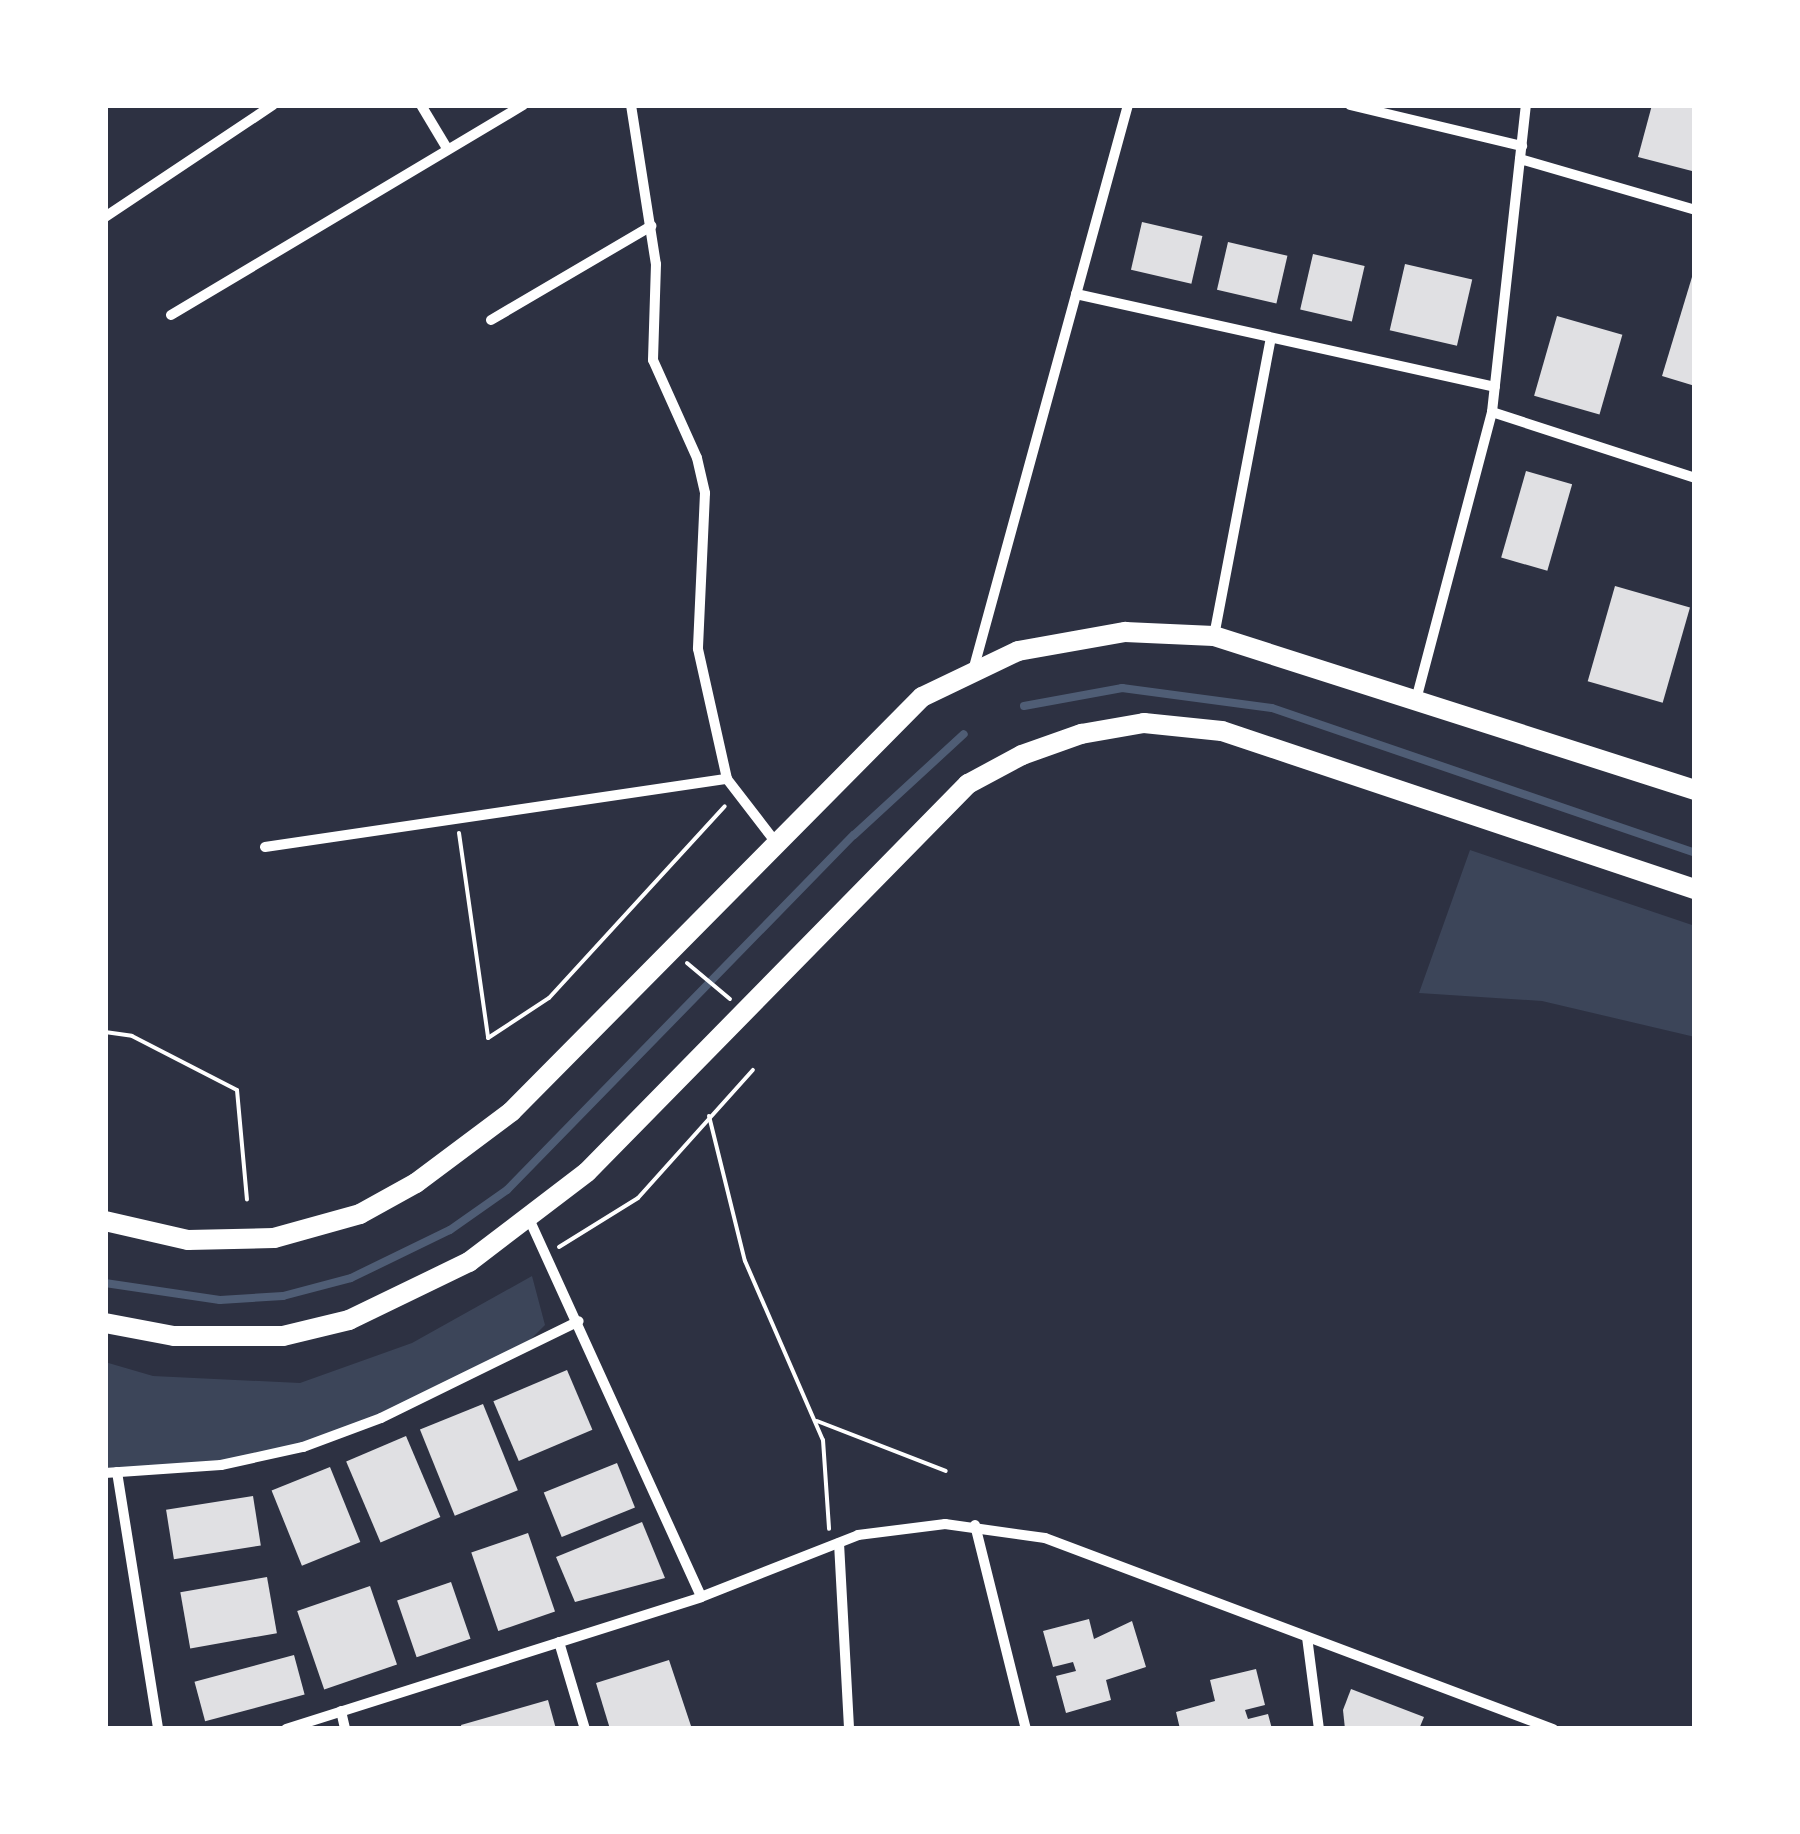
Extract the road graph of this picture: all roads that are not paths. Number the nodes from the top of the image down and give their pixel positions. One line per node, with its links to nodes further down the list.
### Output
1 (273, 105): 12 (street)
2 (421, 105): 9 (street)
3 (523, 105): 9 (street)
4 (631, 105): 13 (street)
5 (1128, 105): 14 (street)
6 (1350, 105): 8 (street)
7 (1526, 105): 8 (street)
8 (1522, 146): 10 (street)
9 (448, 150): 15 (street)
10 (1520, 159): 11 (street); 18 (street)
11 (1695, 210)
12 (105, 217)
13 (651, 226): 16 (street); 24 (street)
14 (1076, 294): 17 (street); 22 (street)
15 (172, 315)
16 (491, 320)
17 (1271, 338): 18 (street); 21 (street)
18 (1495, 387): 19 (street)
19 (1492, 412): 20 (street); 23 (street)
20 (1695, 478)
21 (1214, 636): 22 (main road); 23 (main road)
22 (974, 667): 26 (main road)
23 (1417, 696): 25 (main road)
24 (727, 779): 26 (street); 27 (street)
25 (1695, 790)
26 (774, 840): 29 (main road)
27 (265, 847)
28 (1695, 889): 30 (main road)
29 (105, 1221)
30 (530, 1221): 31 (street); 32 (main road)
31 (578, 1322): 33 (street); 36 (street)
32 (105, 1323)
33 (111, 1472): 40 (street)
34 (975, 1525): 35 (street); 37 (street); 45 (street)
35 (838, 1543): 36 (street); 44 (street)
36 (701, 1597): 38 (street)
37 (1306, 1637): 46 (street); 47 (street)
38 (559, 1642): 39 (street); 43 (street)
39 (341, 1712): 41 (street); 42 (street)
40 (158, 1729)
41 (286, 1729)
42 (345, 1729)
43 (585, 1729)
44 (849, 1729)
45 (1026, 1729)
46 (1319, 1729)
47 (1553, 1729)

